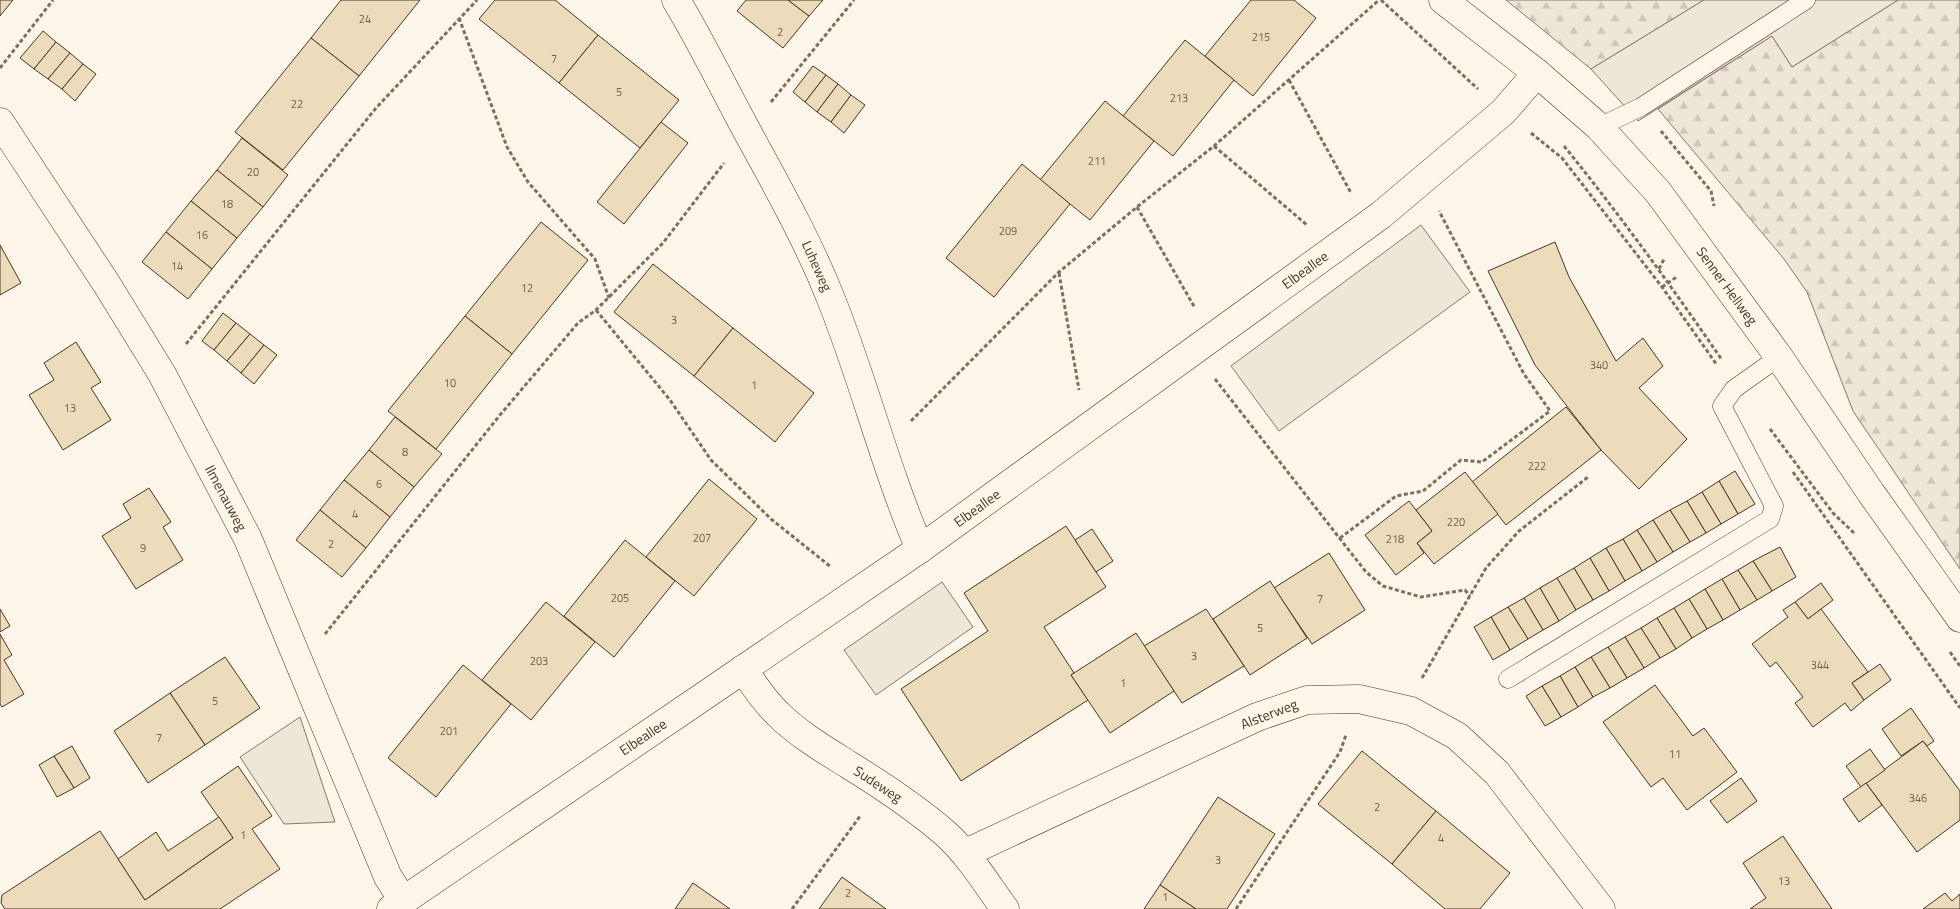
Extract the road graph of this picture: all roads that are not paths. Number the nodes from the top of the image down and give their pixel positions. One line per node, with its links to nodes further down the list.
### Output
1 (676, 0): 8 (street, Luheweg)
2 (1443, 0): 4 (street, Senner Hellweg)
3 (1806, 0): 6 (lane)
4 (1537, 73): 6 (street, Senner Hellweg); 8 (street, Elbeallee)
5 (0, 122): 13 (street, Ilmenauweg)
6 (1599, 127): 7 (street, Senner Hellweg)
7 (1779, 357): 9 (street, Senner Hellweg); 11 (lane)
8 (920, 549): 10 (street, Elbeallee)
9 (1960, 618)
10 (743, 668): 12 (street, Sudeweg); 13 (street, Elbeallee)
11 (1508, 678)
12 (966, 853): 14 (street, Sudeweg); 15 (street, Alsterweg)
13 (397, 905)
14 (1005, 909)
15 (1601, 909)

